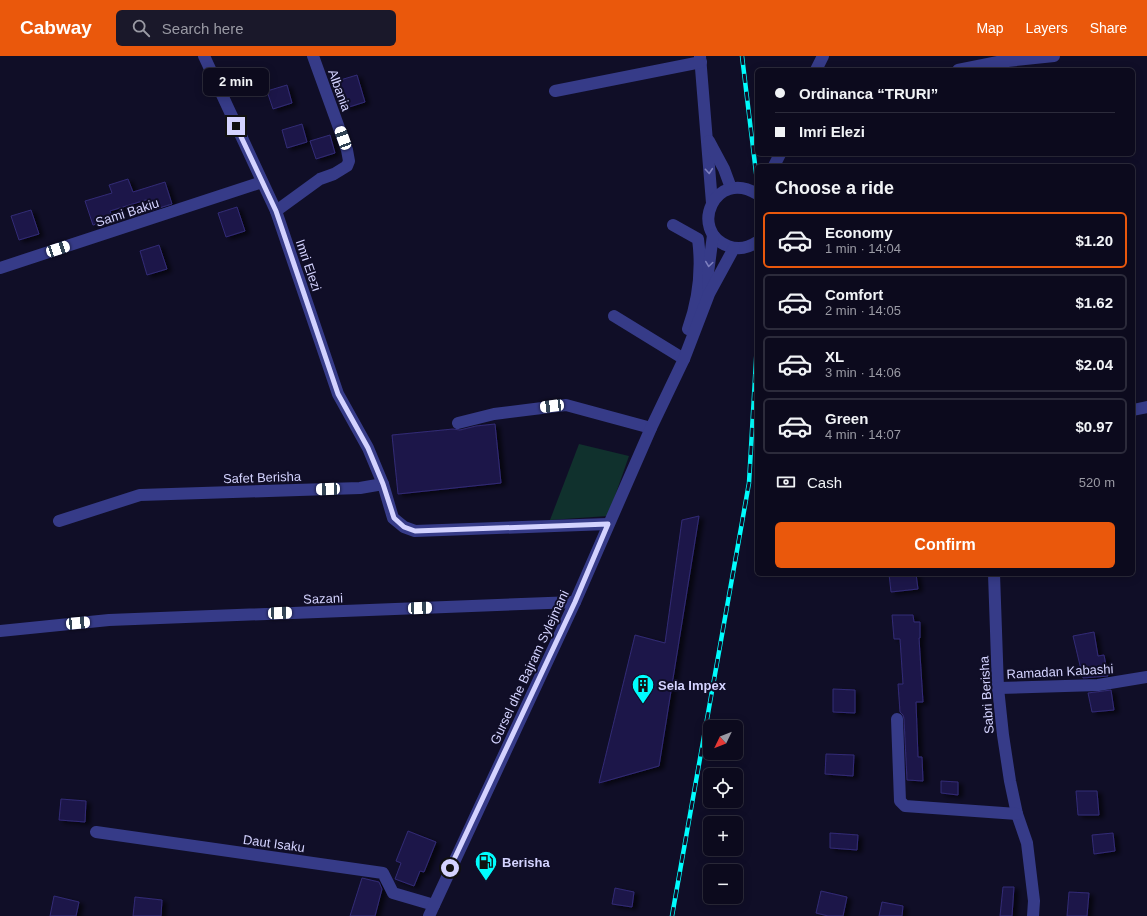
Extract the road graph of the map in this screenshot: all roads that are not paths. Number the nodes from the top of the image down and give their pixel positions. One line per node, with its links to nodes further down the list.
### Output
1 (204, 56): 10 (street, Imri Elezi)
2 (313, 56): 14 (street, Albania)
3 (823, 56): 6 (street)
4 (1054, 56): 7 (street)
5 (700, 59): 8 (street); 9 (street)
6 (817, 68)
7 (968, 68)
8 (556, 91)
9 (707, 139): 11 (street); 13 (street, one-way to 13)
10 (262, 182): 14 (street, Imri Elezi); 19 (street, Sami Bakiu)
11 (731, 188): 12 (street); 13 (street)
12 (755, 193)
13 (712, 203): 16 (street)
14 (276, 211): 27 (street, Imri Elezi)
15 (673, 225): 22 (street)
16 (713, 235): 18 (street); 20 (street, Gursel dhe Bajram Sylejmani, one-way to 20)
17 (755, 243): 18 (street)
18 (734, 248): 20 (street, Gursel dhe Bajram Sylejmani)
19 (0, 268)
20 (709, 294): 22 (street, Gursel dhe Bajram Sylejmani)
21 (614, 316): 22 (street)
22 (682, 357): 26 (street, Gursel dhe Bajram Sylejmani)
23 (1147, 407): 24 (street)
24 (1135, 410)
25 (458, 423): 26 (street)
26 (651, 428): 29 (street, Gursel dhe Bajram Sylejmani)
27 (383, 484): 28 (street, Safet Berisha); 29 (street)
28 (58, 521)
29 (608, 524): 31 (street, Gursel dhe Bajram Sylejmani)
30 (994, 576): 34 (street, Sabri Berisha)
31 (575, 602): 32 (street, Sazani); 38 (street, Gursel dhe Bajram Sylejmani)
32 (0, 631)
33 (1147, 677): 34 (street, Ramadan Kabashi)
34 (998, 688): 36 (street, Sabri Berisha)
35 (897, 719): 36 (street)
36 (1017, 814): 39 (street, Sabri Berisha)
37 (96, 832): 38 (street, Daut Isaku)
38 (431, 910)
39 (1033, 916)

